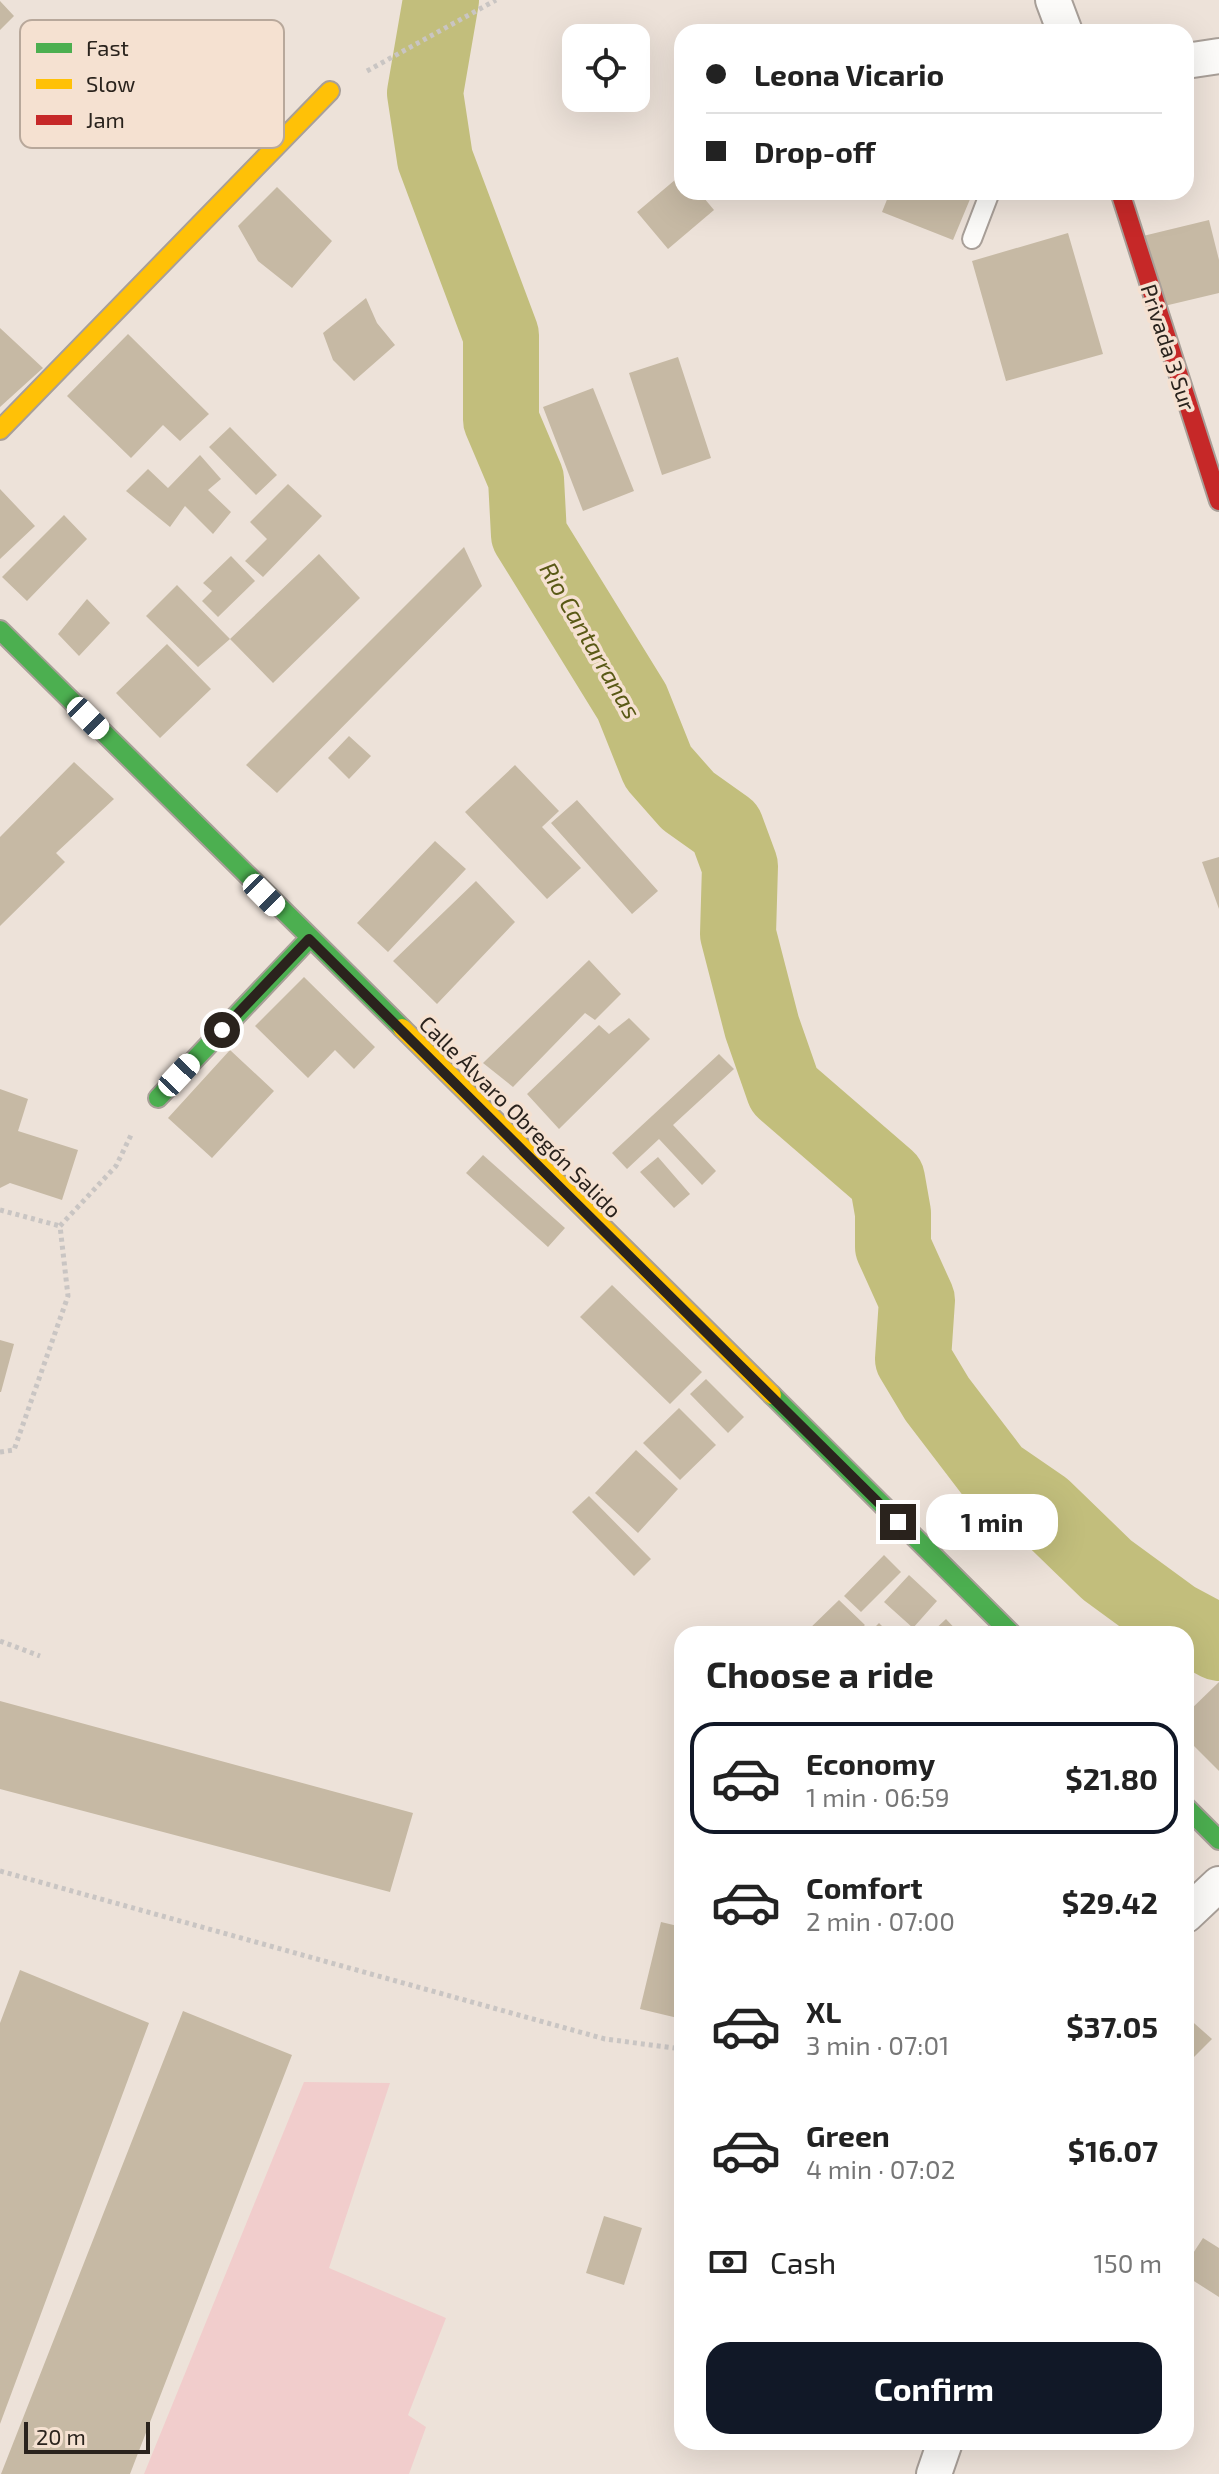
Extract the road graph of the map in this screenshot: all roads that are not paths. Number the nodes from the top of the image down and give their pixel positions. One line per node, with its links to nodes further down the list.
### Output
1 (1053, 0): 2 (street)
2 (1062, 24)
3 (1219, 56): 4 (street)
4 (1194, 60)
5 (330, 91): 6 (street)
6 (284, 138)
7 (275, 148): 11 (street)
8 (987, 200): 10 (lane)
9 (1123, 200): 12 (street, Privada 3 Sur)
10 (972, 239)
11 (0, 430)
12 (1219, 501)
13 (0, 630): 14 (street, Calle Álvaro Obregón Salido)
14 (309, 939): 15 (street); 16 (street, Calle Álvaro Obregón Salido)
15 (158, 1098)
16 (1004, 1626)
17 (1194, 1815): 18 (street)
18 (1219, 1840)
19 (1219, 1884): 20 (street)
20 (1194, 1907)
21 (942, 2450): 22 (street)
22 (934, 2474)

